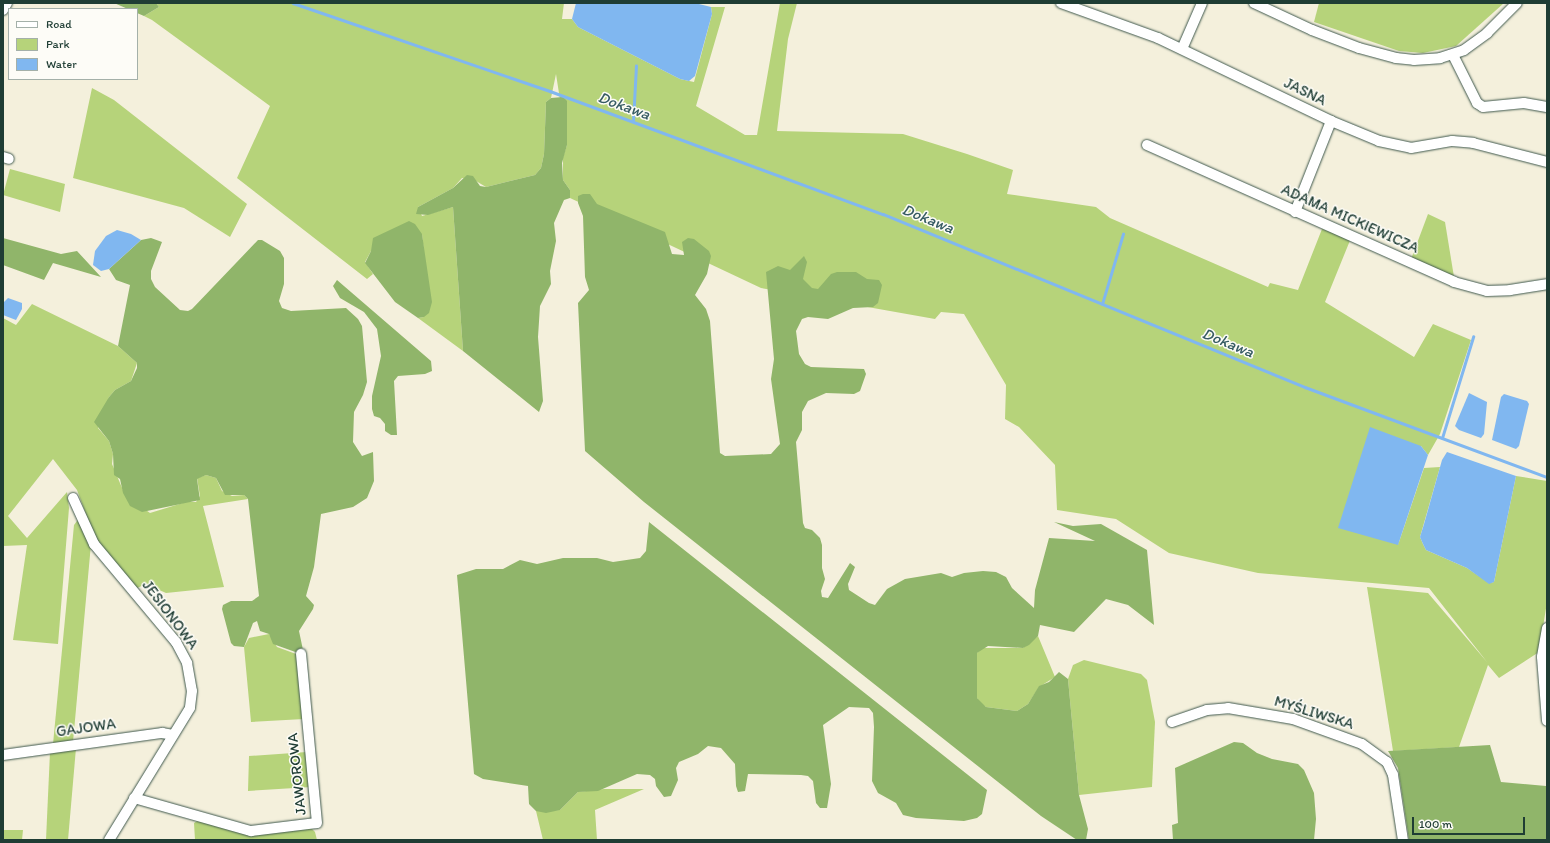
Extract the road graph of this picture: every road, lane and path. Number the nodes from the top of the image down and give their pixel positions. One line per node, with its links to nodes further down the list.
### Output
1 (7, 3): 6 (street)
2 (1061, 3): 7 (street, JASNA)
3 (1202, 3): 7 (street)
4 (1254, 3): 8 (street)
5 (1517, 3): 8 (street)
6 (3, 10)
7 (1182, 50): 10 (street, JASNA)
8 (1452, 55): 9 (street)
9 (1547, 107)
10 (1331, 122): 12 (street, JASNA); 13 (street)
11 (1147, 145): 13 (street, ADAMA MICKIEWICZA)
12 (1547, 162)
13 (1295, 212): 14 (street, ADAMA MICKIEWICZA)
14 (1547, 284)
15 (73, 498): 20 (street, JESIONOWA)
16 (1547, 628): 18 (street)
17 (300, 654): 22 (street, JAWOROWA)
18 (1547, 721)
19 (1172, 722): 24 (street, MYŚLIWSKA)
20 (173, 735): 21 (street, GAJOWA); 22 (street, JESIONOWA)
21 (3, 755)
22 (134, 798): 23 (street, JESIONOWA)
23 (108, 840)
24 (1403, 840)

